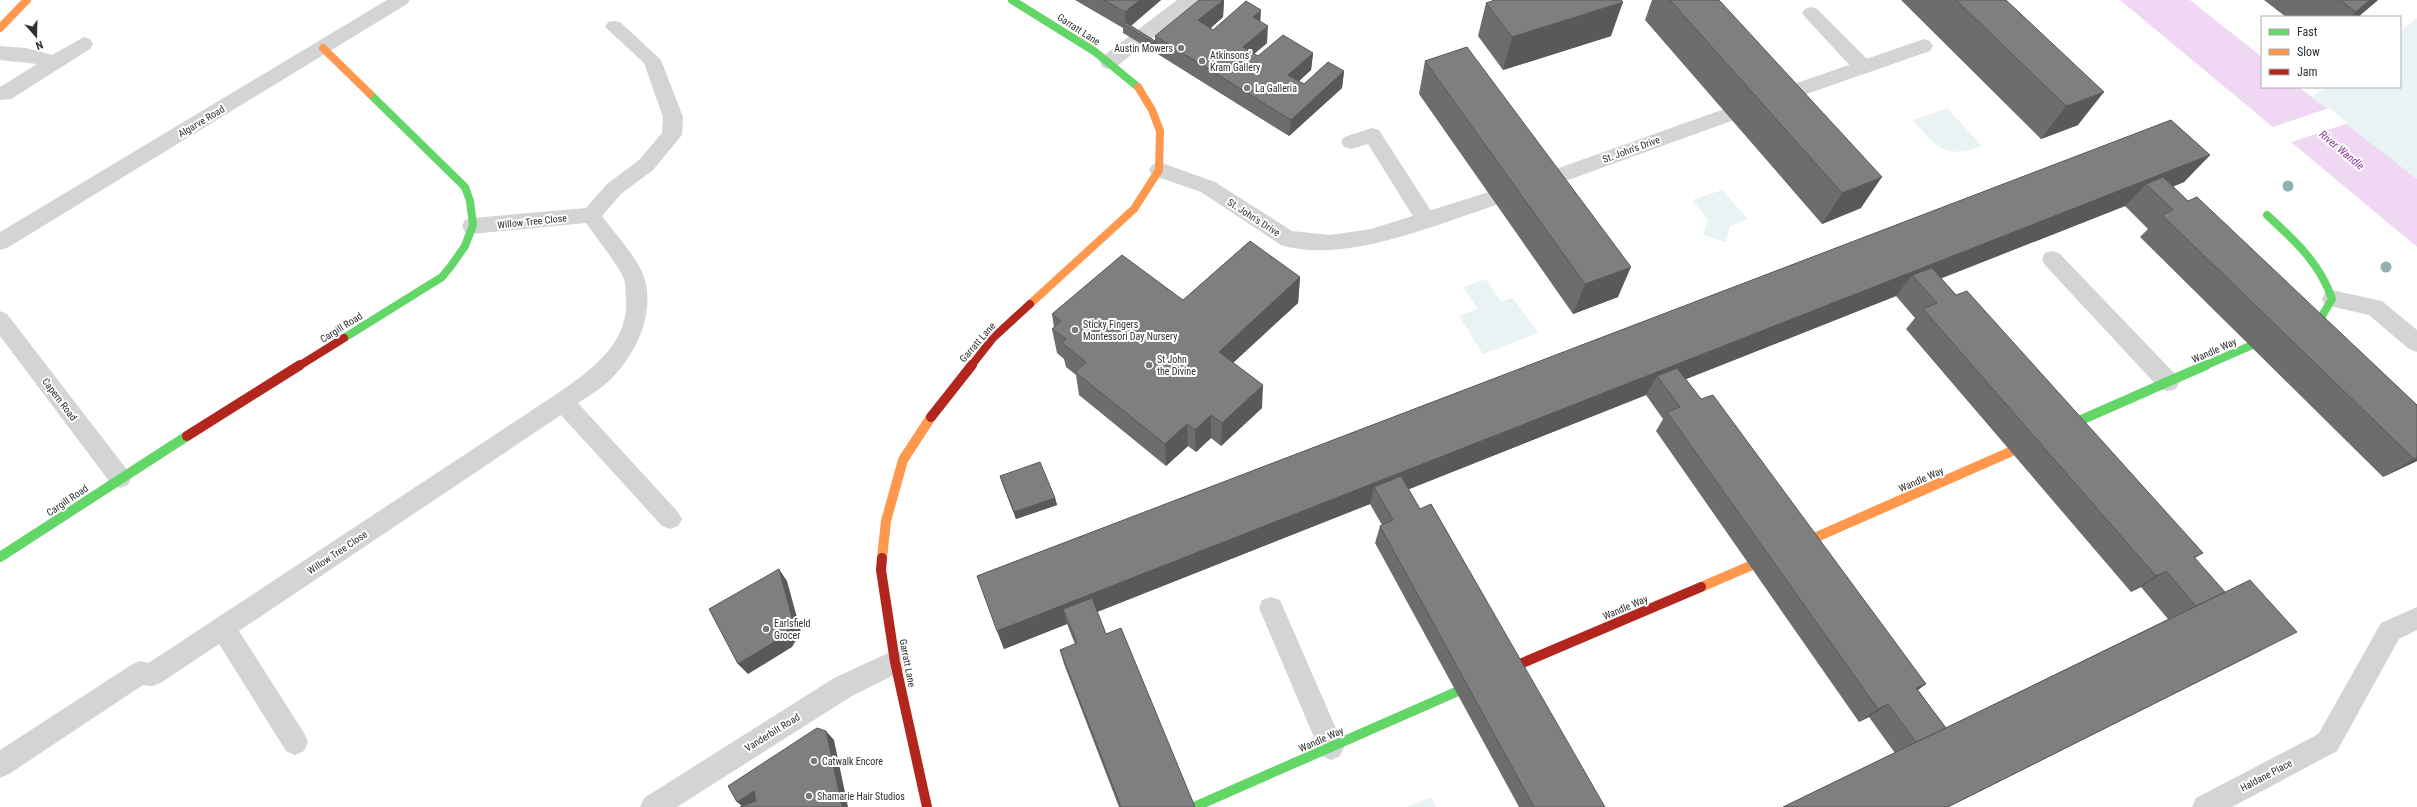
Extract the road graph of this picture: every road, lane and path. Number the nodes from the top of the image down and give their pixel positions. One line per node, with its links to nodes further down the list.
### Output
1 (27, 0): 7 (street)
2 (401, 0): 10 (street, Algarve Road)
3 (1012, 0): 13 (street, Garratt Lane)
4 (1189, 0): 13 (street)
5 (1811, 14): 14 (street)
6 (614, 27): 22 (street)
7 (0, 28)
8 (84, 44): 12 (street)
9 (1924, 46): 14 (street)
10 (323, 48): 25 (street, Cargill Road); 26 (street, Algarve Road)
11 (0, 53): 12 (street)
12 (54, 62): 15 (street)
13 (1110, 62): 19 (street, Garratt Lane)
14 (1863, 67): 16 (street)
15 (4, 94)
16 (1765, 102)
17 (1727, 115): 20 (street, St. John's Drive)
18 (1351, 142): 24 (street)
19 (1159, 170): 24 (street, St. John's Drive); 45 (street, Garratt Lane)
20 (1535, 184)
21 (1492, 199): 24 (street, St. John's Drive)
22 (591, 215): 25 (street, Willow Tree Close); 34 (street, Willow Tree Close)
23 (2267, 215): 28 (street)
24 (1426, 220)
25 (472, 226): 37 (street, Cargill Road)
26 (0, 242)
27 (2052, 259): 33 (street)
28 (2332, 299): 30 (street); 31 (street)
29 (0, 320): 37 (street, Capern Road)
30 (2289, 329)
31 (2417, 343)
32 (2250, 346): 33 (street, Wandle Way)
33 (2168, 382): 35 (street, Wandle Way)
34 (563, 402): 38 (street); 44 (street, Willow Tree Close)
35 (2055, 432)
36 (2010, 452): 39 (street, Wandle Way)
37 (120, 478): 40 (street, Cargill Road)
38 (670, 519)
39 (1796, 546)
40 (0, 557)
41 (1750, 566): 46 (street, Wandle Way)
42 (1271, 608): 49 (street)
43 (2417, 618): 54 (street, Haldane Place)
44 (223, 628): 48 (street); 50 (street, Willow Tree Close)
45 (895, 662): 51 (street, Vanderbilt Road); 52 (street, Garratt Lane)
46 (1508, 669)
47 (1456, 692): 49 (street, Wandle Way)
48 (295, 742)
49 (1332, 747): 53 (street, Wandle Way)
50 (0, 765)
51 (653, 807)
52 (927, 807)
53 (1194, 807)
54 (2205, 807)

